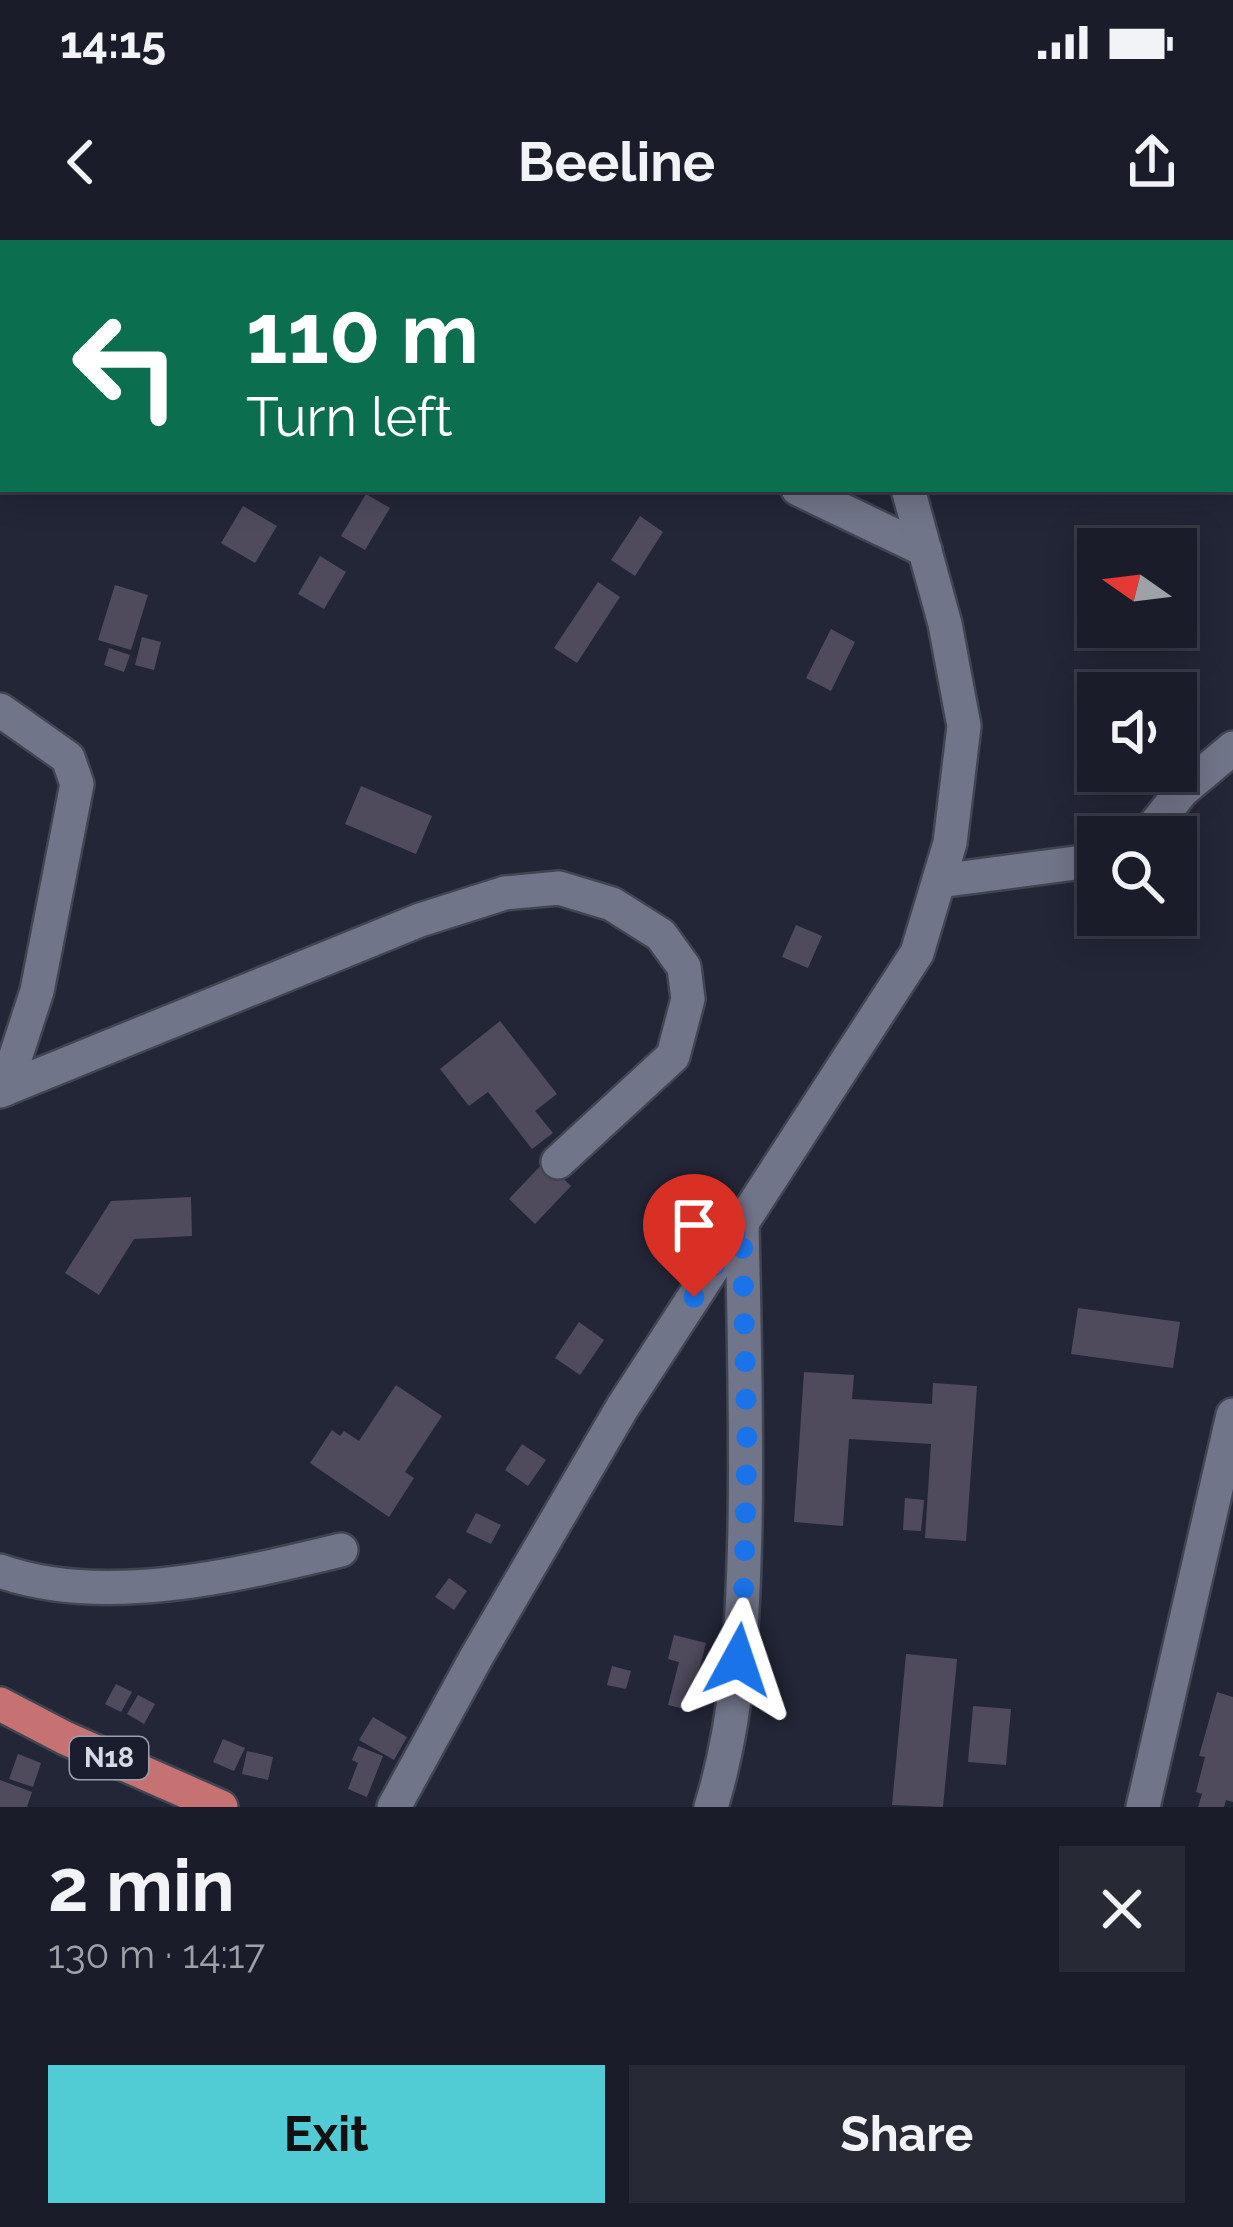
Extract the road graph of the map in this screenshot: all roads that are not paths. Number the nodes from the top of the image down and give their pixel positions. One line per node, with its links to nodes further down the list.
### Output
1 (804, 492): 3 (street)
2 (909, 492): 3 (street)
3 (925, 550): 8 (street)
4 (0, 710): 9 (street)
5 (1233, 748): 6 (street)
6 (1162, 816)
7 (1077, 863): 8 (street)
8 (939, 881): 11 (street)
9 (3, 1090): 10 (street)
10 (557, 1162)
11 (742, 1223): 17 (street); 18 (street)
12 (1233, 1415): 19 (street)
13 (341, 1550): 14 (street)
14 (0, 1571)
15 (0, 1704): 16 (highway, N18)
16 (221, 1807)
17 (394, 1807)
18 (711, 1807)
19 (1144, 1807)

